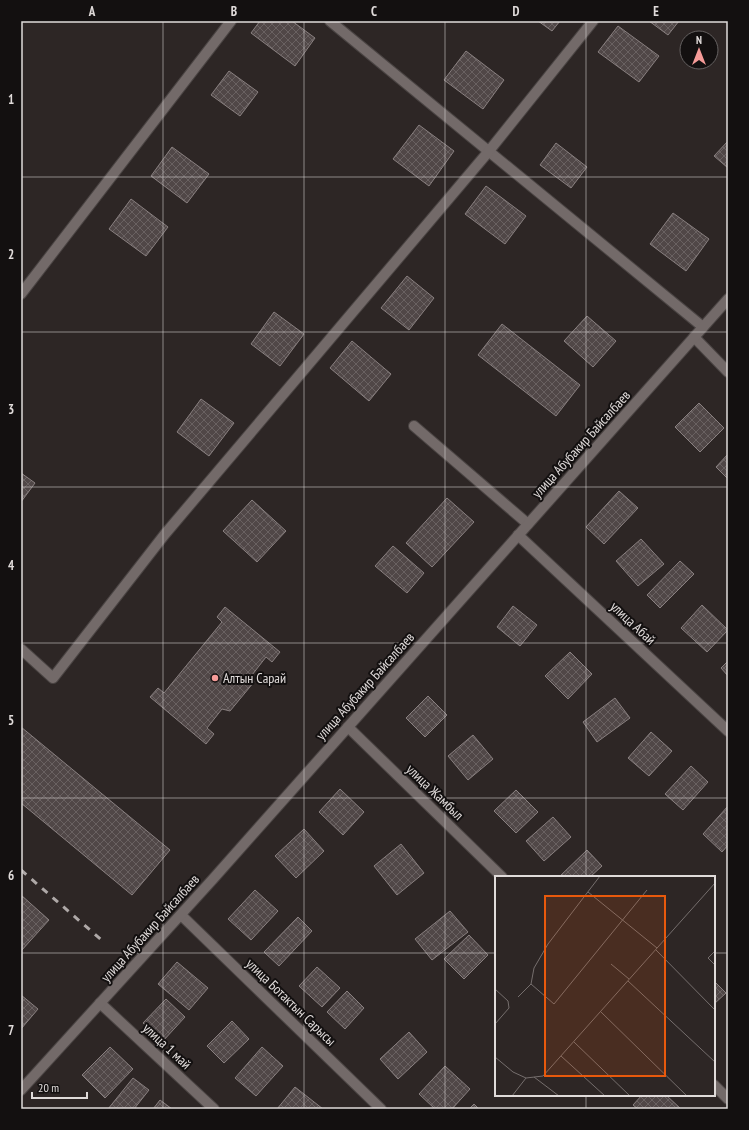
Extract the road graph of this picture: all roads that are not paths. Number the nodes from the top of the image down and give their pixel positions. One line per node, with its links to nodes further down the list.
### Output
1 (230, 21): 5 (street)
2 (330, 21): 4 (street)
3 (593, 21): 4 (street)
4 (488, 151): 7 (street); 13 (street)
5 (21, 294)
6 (728, 299): 7 (street, улица Абубакир Байсалбаев)
7 (703, 327): 8 (street, улица Абубакир Байсалбаев)
8 (694, 338): 9 (street); 11 (street, улица Абубакир Байсалбаев)
9 (728, 372)
10 (414, 426): 11 (street)
11 (528, 524): 12 (street, улица Абубакир Байсалбаев)
12 (518, 535): 14 (street, улица Абубакир Байсалбаев); 15 (street, улица Абай)
13 (21, 650)
14 (348, 727): 16 (street, улица Жамбыл); 17 (street, улица Абубакир Байсалбаев)
15 (728, 731)
16 (501, 876)
17 (181, 915): 18 (street, улица Абубакир Байсалбаев); 23 (street, улица Ботактын Сарысы)
18 (100, 1003): 20 (street, улица Абубакир Байсалбаев); 22 (street, улица 1 май)
19 (715, 1086): 21 (street)
20 (21, 1090)
21 (728, 1099)
22 (214, 1109)
23 (381, 1109)

